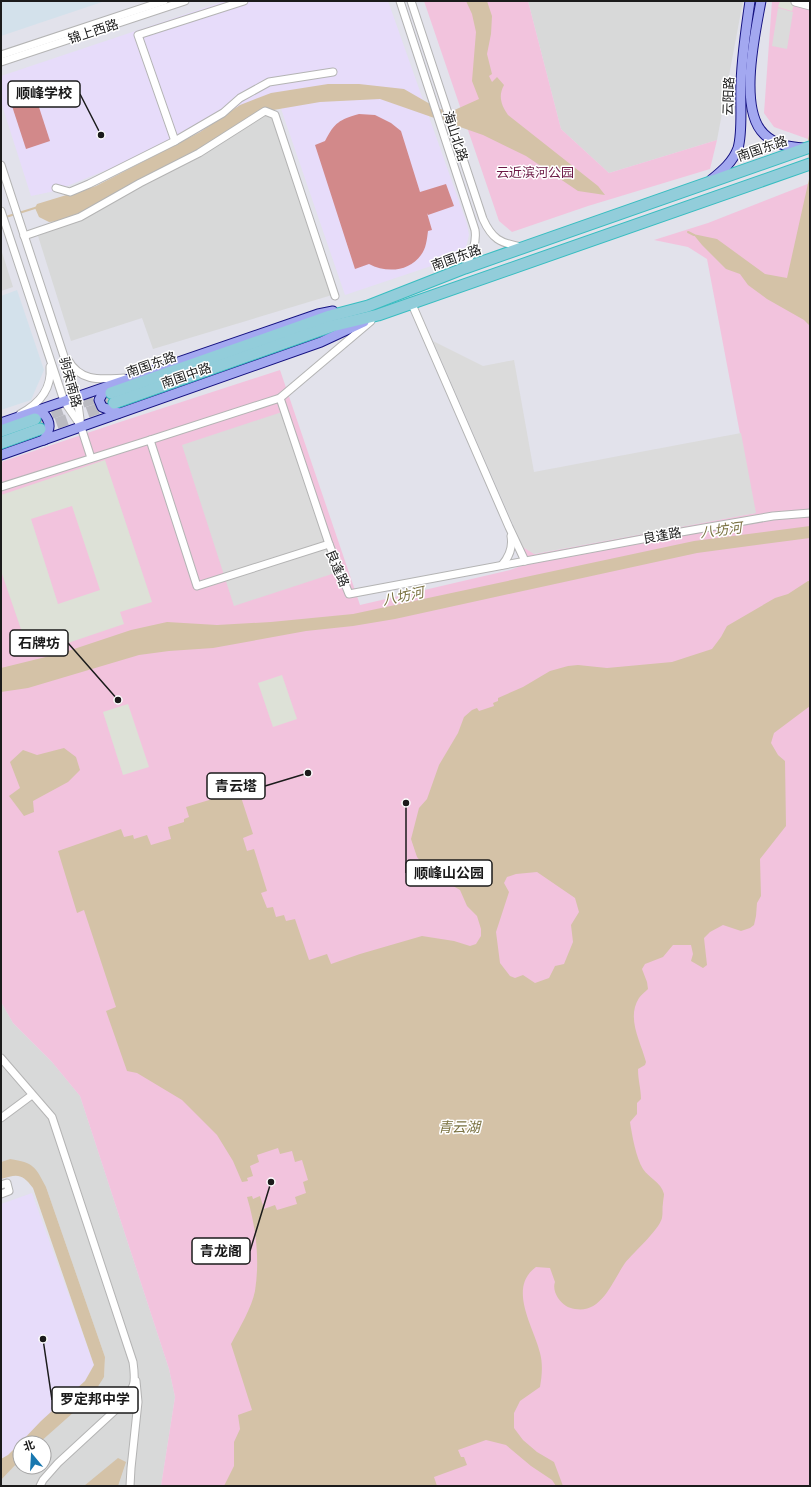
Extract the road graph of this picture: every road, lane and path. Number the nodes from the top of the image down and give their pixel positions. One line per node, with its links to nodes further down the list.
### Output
1 (164, 1): 12 (street, 锦上西路)
2 (184, 1): 13 (street, 锦上西路)
3 (244, 1): 15 (street)
4 (400, 1): 24 (street, 海山北路)
5 (411, 1): 23 (street, 海山北路)
6 (750, 1): 11 (main road, 云阳路)
7 (761, 1): 10 (main road, 云阳路)
8 (795, 2): 9 (street)
9 (810, 6)
10 (754, 39): 11 (main road); 16 (main road, 云阳路)
11 (744, 47): 19 (main road, 云阳路)
12 (1, 55)
13 (1, 62)
14 (333, 72): 15 (street)
15 (175, 141): 20 (street)
16 (808, 147): 19 (highway, 南国东路)
17 (810, 164): 26 (highway, 南国东路)
18 (1, 165): 22 (street, 驹荣南路)
19 (710, 181): 23 (highway, 南国东路)
20 (56, 188)
21 (2, 213): 30 (street, 驹荣南路)
22 (24, 236): 25 (street); 29 (street, 驹荣南路)
23 (524, 247): 24 (highway, 南国东路)
24 (465, 268): 27 (highway, 南国东路)
25 (335, 296)
26 (411, 302): 28 (highway, 南国东路); 46 (street)
27 (368, 306): 31 (main road, 南国中路); 33 (highway, 南国东路)
28 (378, 315): 33 (highway, 南国东路); 34 (street)
29 (61, 348): 31 (street); 32 (street, 驹荣南路)
30 (47, 352): 35 (street, 驹荣南路); 37 (street)
31 (130, 378): 33 (main road, 南国中路)
32 (77, 396): 33 (main road, 南国中路); 35 (main road, 南国中路); 38 (street, 驹荣南路)
33 (115, 398): 38 (main road, 南国中路)
34 (280, 398): 40 (street); 47 (street)
35 (64, 401): 36 (main road, 南国中路); 38 (street, 驹荣南路)
36 (24, 415): 37 (main road, 南国中路); 39 (main road)
37 (2, 425): 41 (highway)
38 (81, 427): 39 (main road, 南国中路); 43 (street)
39 (44, 440): 42 (main road, 南国中路)
40 (150, 440): 43 (street); 47 (street, 良逢路)
41 (1, 443)
42 (1, 455)
43 (91, 458): 44 (street)
44 (1, 487)
45 (810, 513): 48 (street, 良逢路)
46 (509, 527): 48 (street); 49 (street)
47 (329, 544): 49 (street, 良逢路)
48 (525, 561): 49 (street, 良逢路)
49 (502, 565)
50 (1, 1058): 51 (street)
51 (32, 1095): 52 (street); 55 (street)
52 (1, 1118)
53 (1, 1185): 54 (street)
54 (1, 1194)
55 (136, 1380): 56 (street); 57 (street)
56 (40, 1486)
57 (130, 1486)

